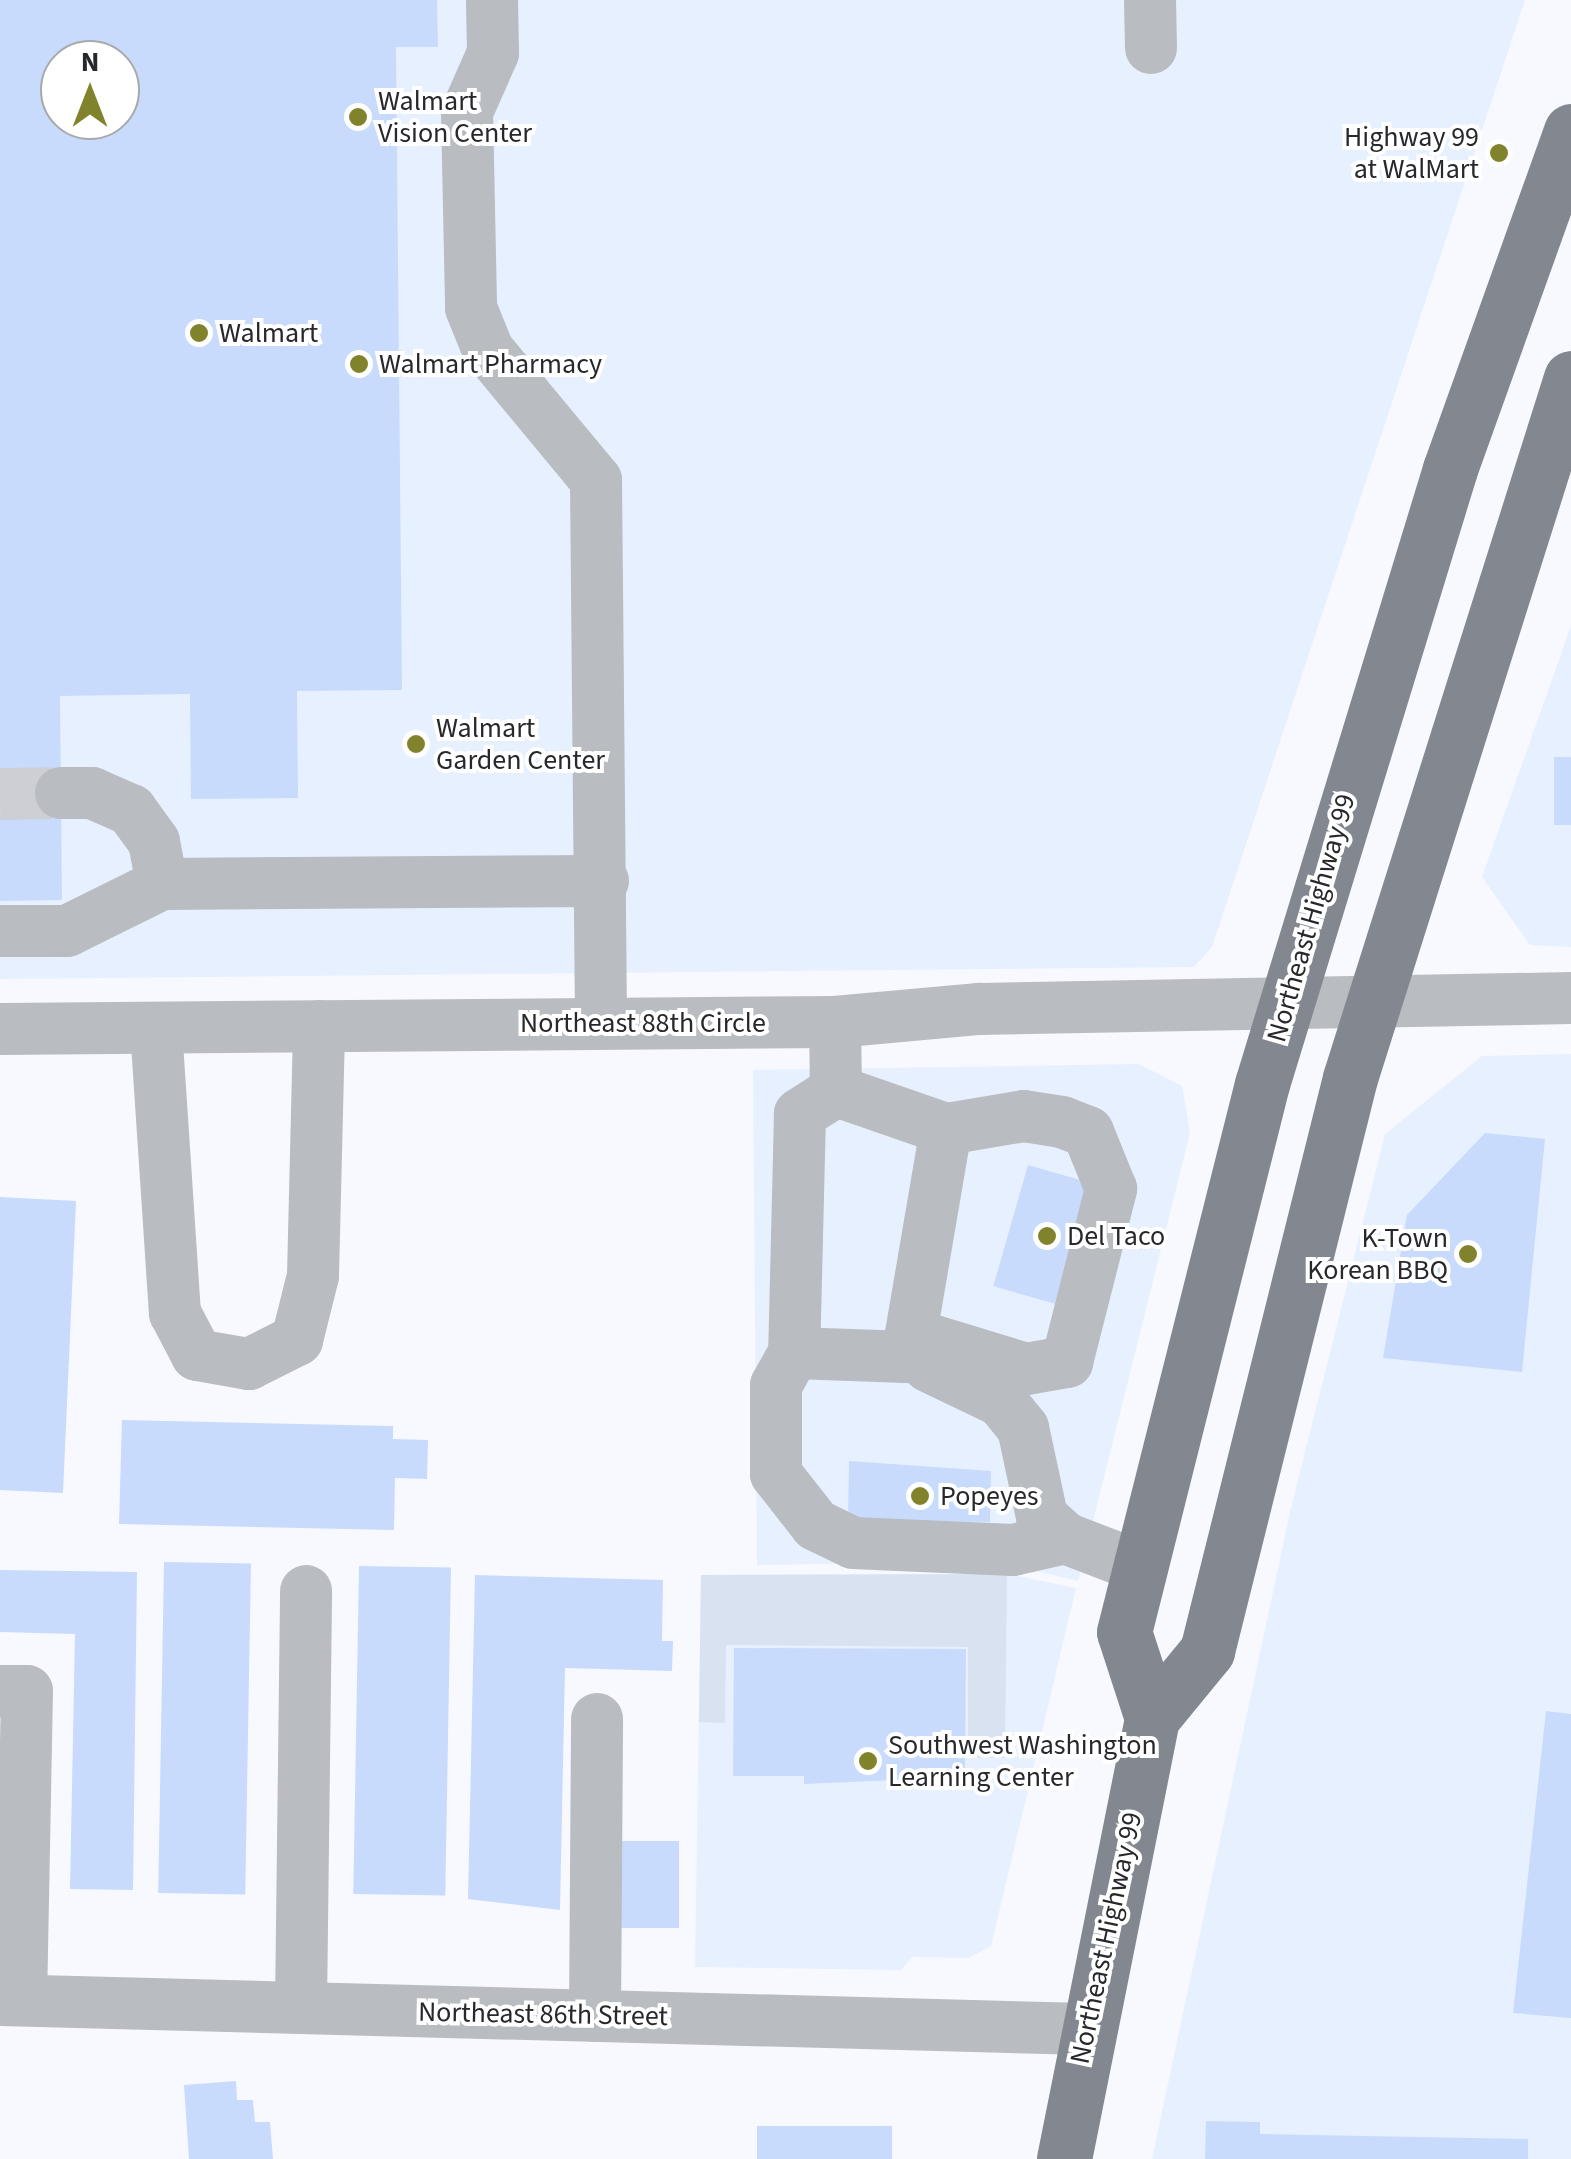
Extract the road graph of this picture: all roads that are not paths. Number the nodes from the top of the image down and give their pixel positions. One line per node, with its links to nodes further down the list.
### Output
1 (492, 0): 5 (street)
2 (1571, 131): 10 (main road, Northeast Highway 99)
3 (1571, 378): 9 (main road, Northeast Highway 99)
4 (61, 793): 6 (street)
5 (603, 881): 6 (street); 11 (street)
6 (162, 884): 7 (street)
7 (0, 932)
8 (1571, 998): 9 (street, Northeast 88th Circle)
9 (1372, 1002): 10 (street, Northeast 88th Circle); 25 (main road, Northeast Highway 99)
10 (1286, 1004): 12 (street, Northeast 88th Circle); 21 (main road, Northeast Highway 99)
11 (601, 1022): 12 (street, Northeast 88th Circle); 13 (street, Northeast 88th Circle)
12 (835, 1022): 16 (street)
13 (319, 1026): 14 (street, Northeast 88th Circle); 14 (street)
14 (156, 1028): 15 (street, Northeast 88th Circle)
15 (0, 1030)
16 (836, 1091): 17 (street); 19 (street)
17 (946, 1129): 18 (street); 18 (street)
18 (909, 1345): 19 (street); 20 (street)
19 (794, 1353): 20 (street)
20 (1064, 1538): 21 (street)
21 (1140, 1567): 25 (main road, Northeast Highway 99)
22 (306, 1591): 27 (street)
23 (0, 1690): 26 (street)
24 (598, 1718): 28 (street)
25 (1152, 1718): 29 (main road, Northeast Highway 99)
26 (10, 2000): 27 (street, Northeast 86th Street)
27 (302, 2008): 28 (street, Northeast 86th Street)
28 (595, 2016): 29 (street, Northeast 86th Street)
29 (1086, 2029): 30 (main road, Northeast Highway 99)
30 (1064, 2159)

